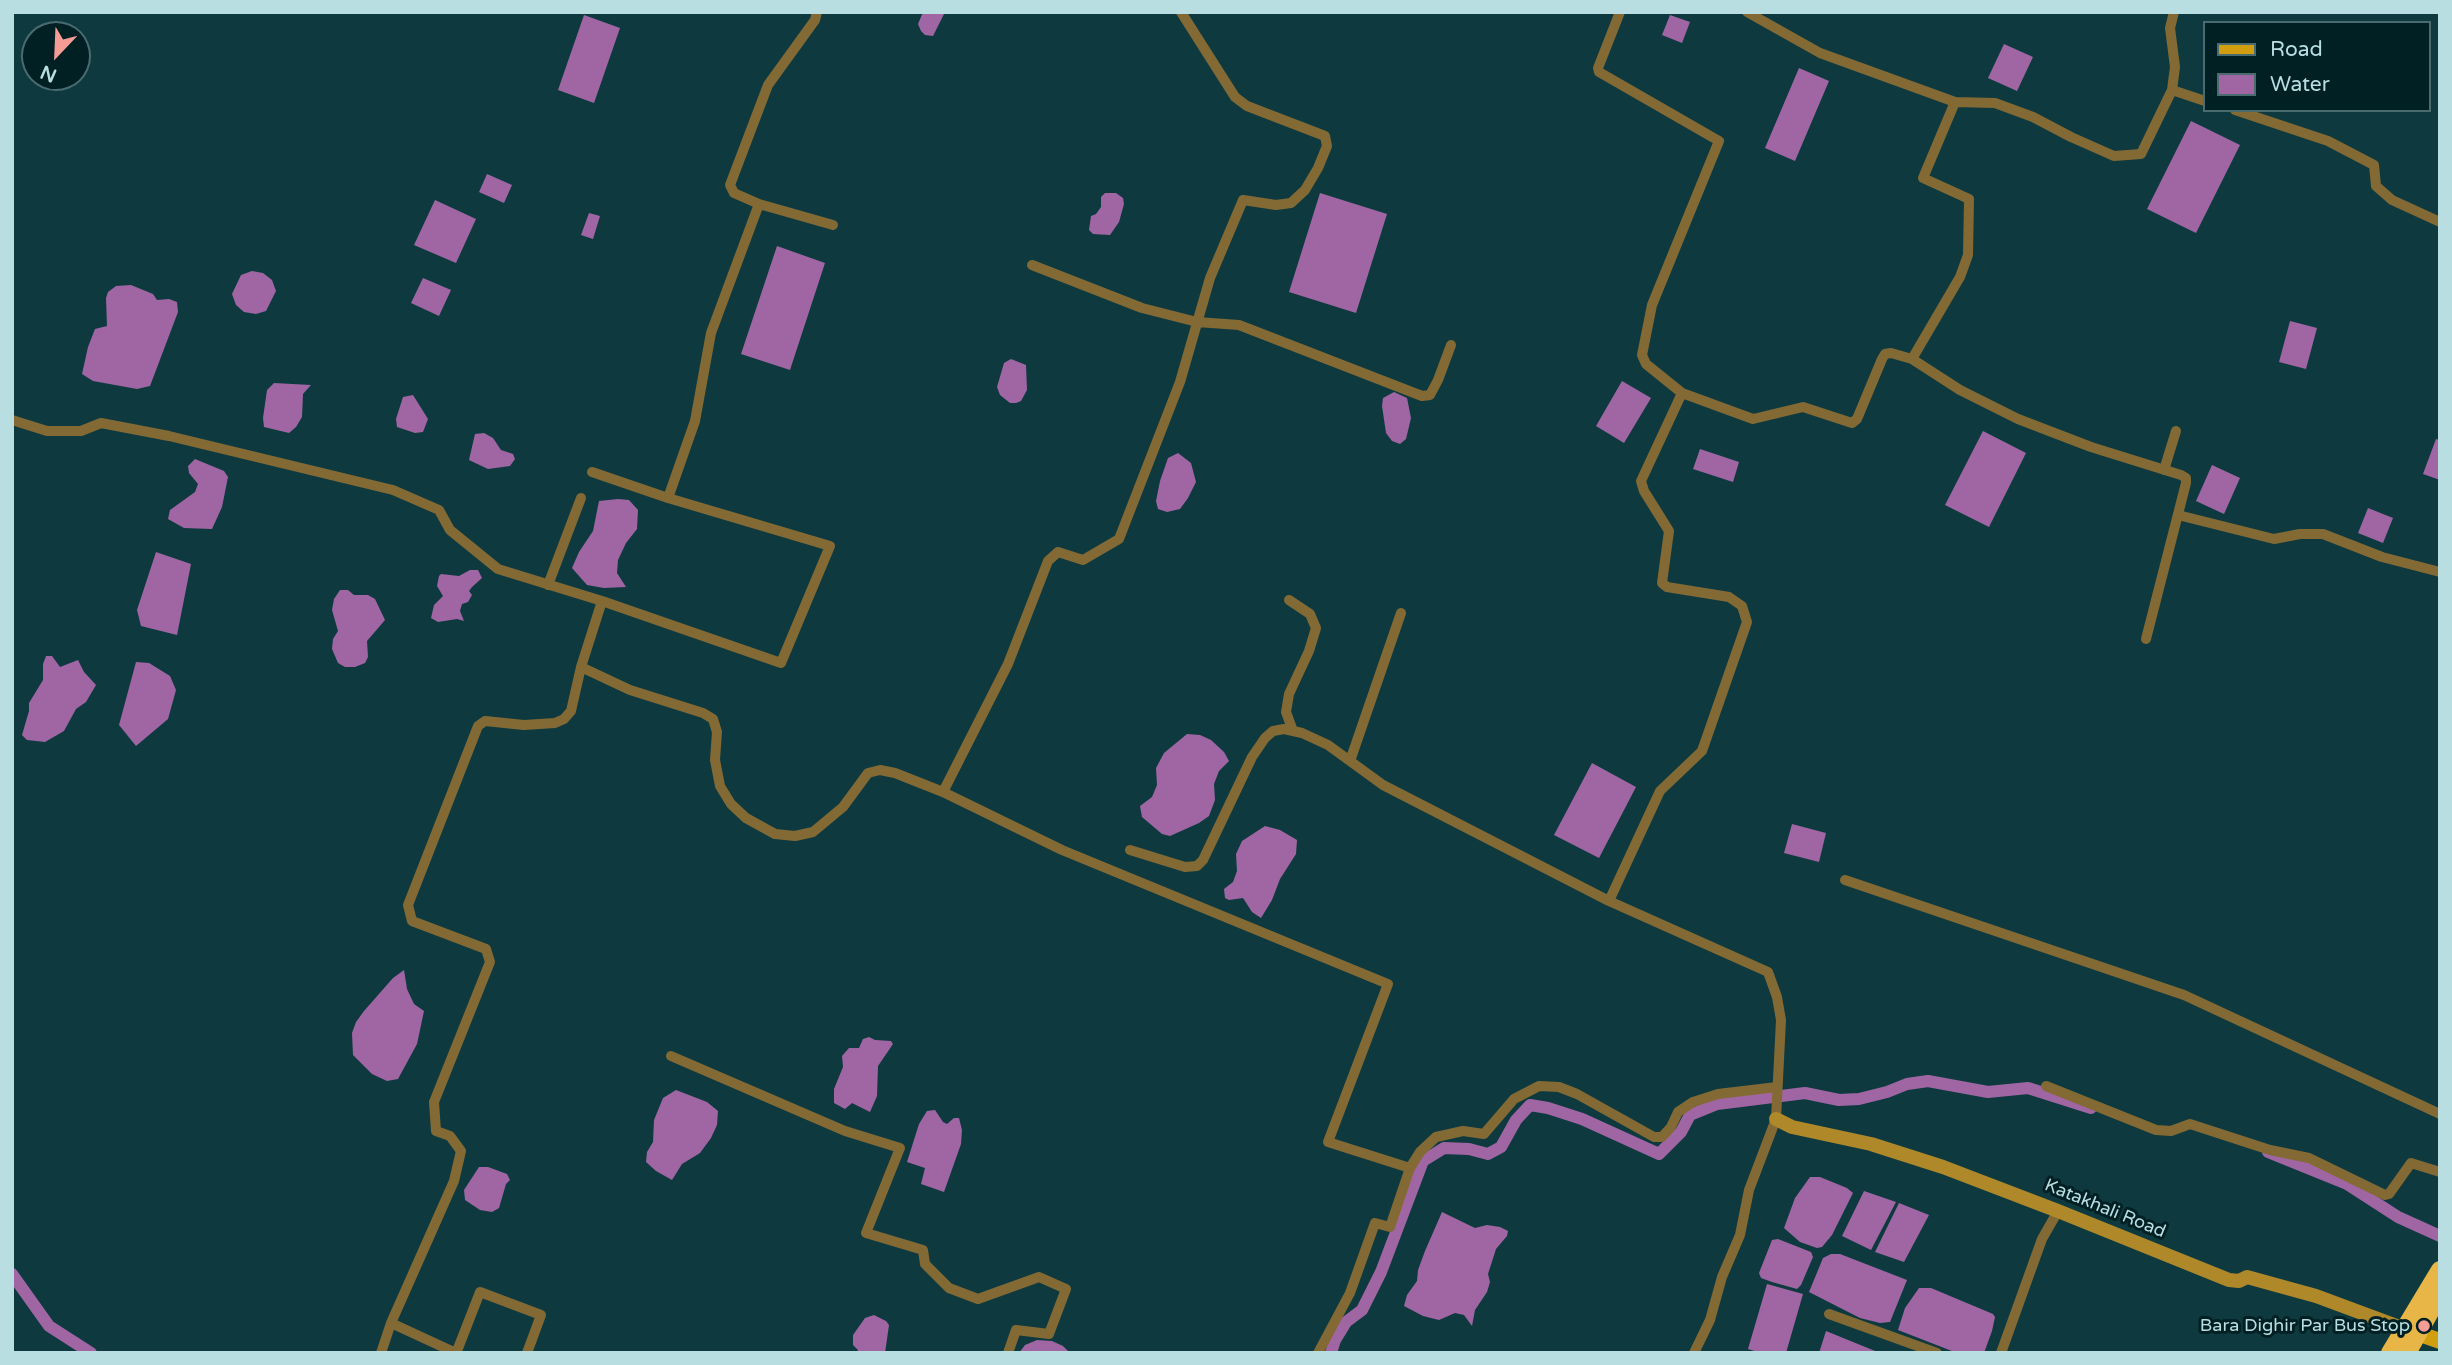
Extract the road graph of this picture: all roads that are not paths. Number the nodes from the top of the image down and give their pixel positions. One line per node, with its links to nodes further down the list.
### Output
1 (817, 12): 10 (street)
2 (1181, 12): 14 (street)
3 (1620, 12): 17 (street)
4 (1747, 12): 8 (street)
5 (2174, 12): 6 (street)
6 (2172, 90): 7 (street); 8 (street)
7 (2204, 101)
8 (1955, 102): 16 (street)
9 (2241, 112): 11 (street)
10 (759, 204): 12 (street); 23 (street)
11 (2440, 222)
12 (834, 225)
13 (1032, 265): 14 (street)
14 (1197, 322): 15 (street); 34 (street)
15 (1451, 345)
16 (1912, 359): 17 (street); 20 (street)
17 (1682, 393): 37 (street)
18 (12, 420): 26 (street)
19 (2176, 431): 20 (street)
20 (2164, 470): 24 (street)
21 (592, 472): 23 (street)
22 (581, 498): 26 (street)
23 (668, 498): 28 (street)
24 (2178, 515): 25 (street); 30 (street)
25 (2440, 572)
26 (548, 585): 28 (street)
27 (1289, 600): 32 (street)
28 (602, 601): 31 (street)
29 (1401, 612): 33 (street)
30 (2146, 639)
31 (581, 667): 34 (street); 49 (street)
32 (1293, 731): 33 (street); 35 (street)
33 (1350, 761): 37 (street)
34 (943, 792): 43 (street)
35 (1130, 850)
36 (1845, 880): 41 (street)
37 (1609, 901): 40 (street)
38 (671, 1056): 55 (street)
39 (2046, 1086): 44 (street)
40 (1777, 1087): 42 (street); 43 (street)
41 (2440, 1114)
42 (1776, 1119): 45 (street, Katakhali Road); 57 (street)
43 (1410, 1168): 56 (street)
44 (2440, 1172)
45 (2058, 1210): 50 (street, Katakhali Road); 59 (street)
46 (2440, 1270): 50 (highway)
47 (2440, 1294): 50 (highway)
48 (1829, 1314): 58 (street)
49 (391, 1323): 52 (street); 53 (street)
50 (2411, 1331): 51 (main road); 60 (highway); 61 (highway)
51 (2440, 1342)
52 (457, 1352): 54 (street)
53 (381, 1353)
54 (527, 1353)
55 (1008, 1353)
56 (1318, 1353)
57 (1694, 1353)
58 (1937, 1353)
59 (2001, 1353)
60 (2390, 1353)
61 (2407, 1353)

